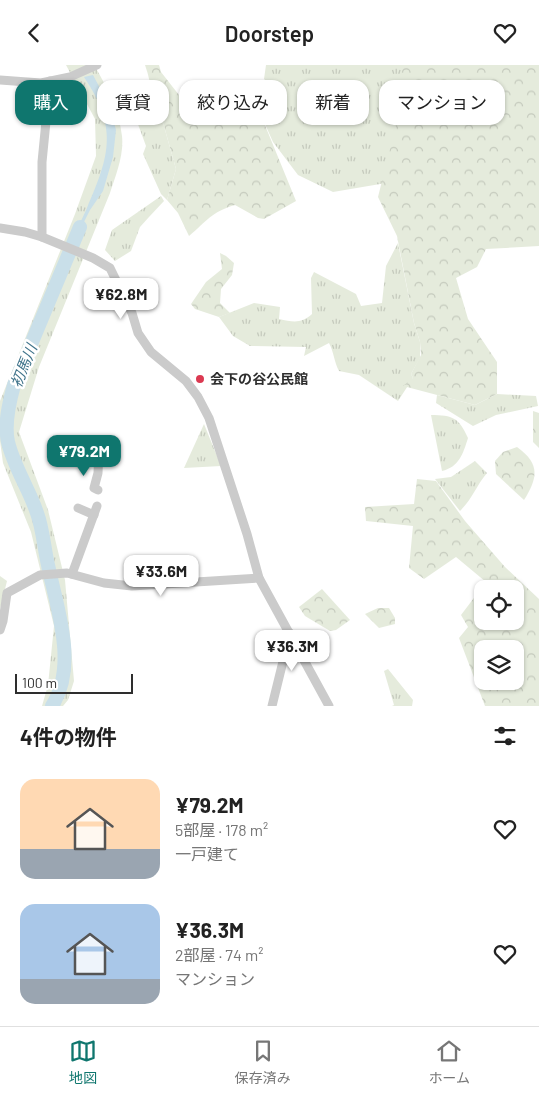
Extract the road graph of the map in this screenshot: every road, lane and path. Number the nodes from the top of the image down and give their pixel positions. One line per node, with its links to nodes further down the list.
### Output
1 (96, 65): 3 (street)
2 (0, 80): 4 (street)
3 (55, 80)
4 (15, 81)
5 (46, 125): 7 (street)
6 (0, 228): 7 (street)
7 (42, 237): 12 (street)
8 (100, 450): 9 (street)
9 (98, 490)
10 (78, 508): 11 (street)
11 (72, 574): 12 (street); 13 (street)
12 (259, 579): 14 (street)
13 (0, 629)
14 (290, 633): 15 (street); 16 (street)
15 (272, 706)
16 (330, 706)

